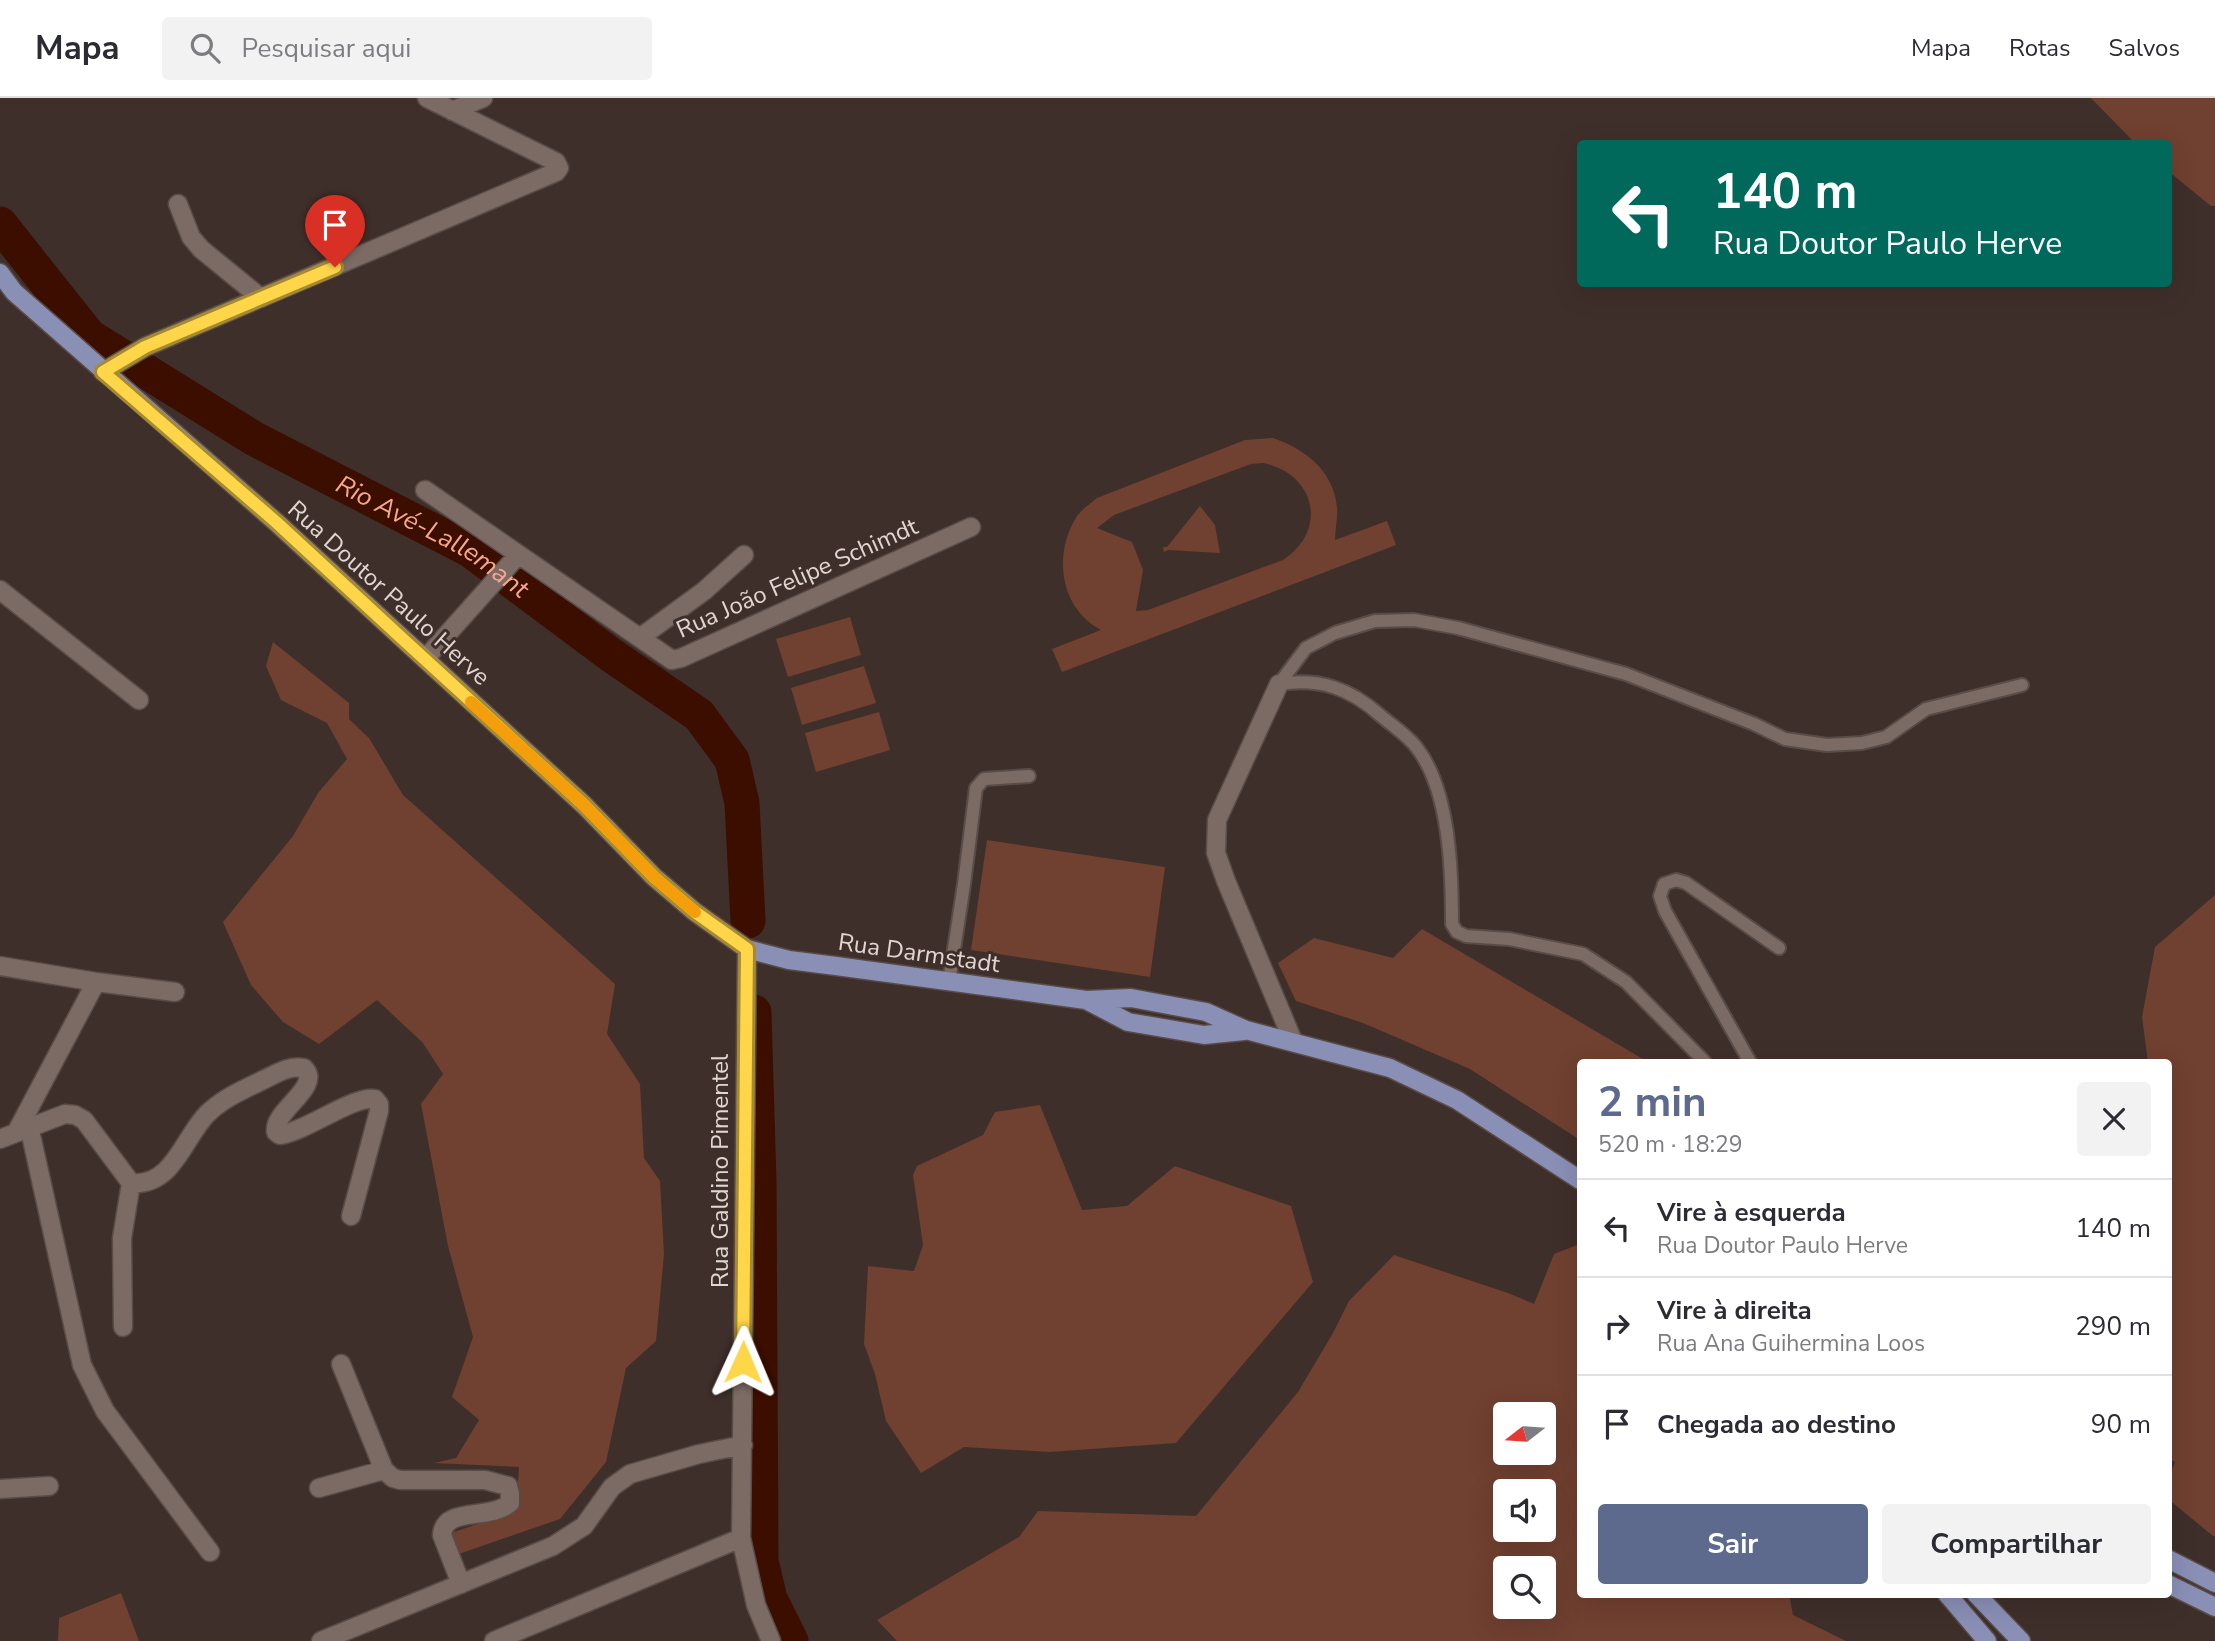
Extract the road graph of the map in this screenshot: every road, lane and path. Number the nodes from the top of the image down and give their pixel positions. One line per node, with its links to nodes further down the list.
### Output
1 (427, 98): 3 (street)
2 (483, 98): 3 (street)
3 (452, 111): 6 (street)
4 (178, 204): 6 (street)
5 (0, 273): 7 (main road, Rua Doutor Paulo Herve)
6 (261, 298): 7 (street)
7 (111, 368): 14 (main road, Rua Doutor Paulo Herve)
8 (425, 490): 11 (street, Rua João Felipe Schimdt)
9 (971, 527): 13 (street, Rua João Felipe Schimdt)
10 (744, 555): 13 (street)
11 (514, 559): 13 (street, Rua João Felipe Schimdt); 14 (street)
12 (0, 590): 17 (street)
13 (641, 638)
14 (425, 659): 20 (main road, Rua Doutor Paulo Herve)
15 (1279, 684): 16 (lane); 25 (street); 26 (lane)
16 (2022, 685)
17 (139, 700)
18 (1028, 776): 23 (lane)
19 (1779, 948): 27 (lane)
20 (747, 949): 23 (main road, Rua Darmstadt); 35 (street, Rua Galdino Pimentel)
21 (0, 966): 22 (street)
22 (96, 982): 24 (street); 28 (street)
23 (949, 982): 25 (main road, Rua Darmstadt)
24 (175, 992)
25 (1293, 1041): 30 (main road, Rua Darmstadt)
26 (1702, 1059)
27 (1748, 1059)
28 (23, 1129): 29 (street); 31 (street); 41 (street)
29 (0, 1139)
30 (1577, 1178)
31 (131, 1183): 32 (street); 33 (street)
32 (351, 1216)
33 (123, 1326)
34 (341, 1364): 36 (street)
35 (743, 1445): 40 (street, Rua Galdino Pimentel); 44 (street)
36 (384, 1470): 38 (street); 44 (street)
37 (49, 1486): 39 (street)
38 (320, 1488)
39 (0, 1489)
40 (741, 1538): 50 (street); 51 (street, Rua Galdino Pimentel)
41 (210, 1552)
42 (2172, 1561): 43 (main road)
43 (2215, 1583)
44 (461, 1584): 49 (street)
45 (2172, 1586): 48 (main road)
46 (1950, 1598): 52 (main road)
47 (1980, 1598): 53 (main road)
48 (2215, 1607)
49 (321, 1641)
50 (494, 1641)
51 (771, 1641)
52 (1987, 1641)
53 (2021, 1641)

